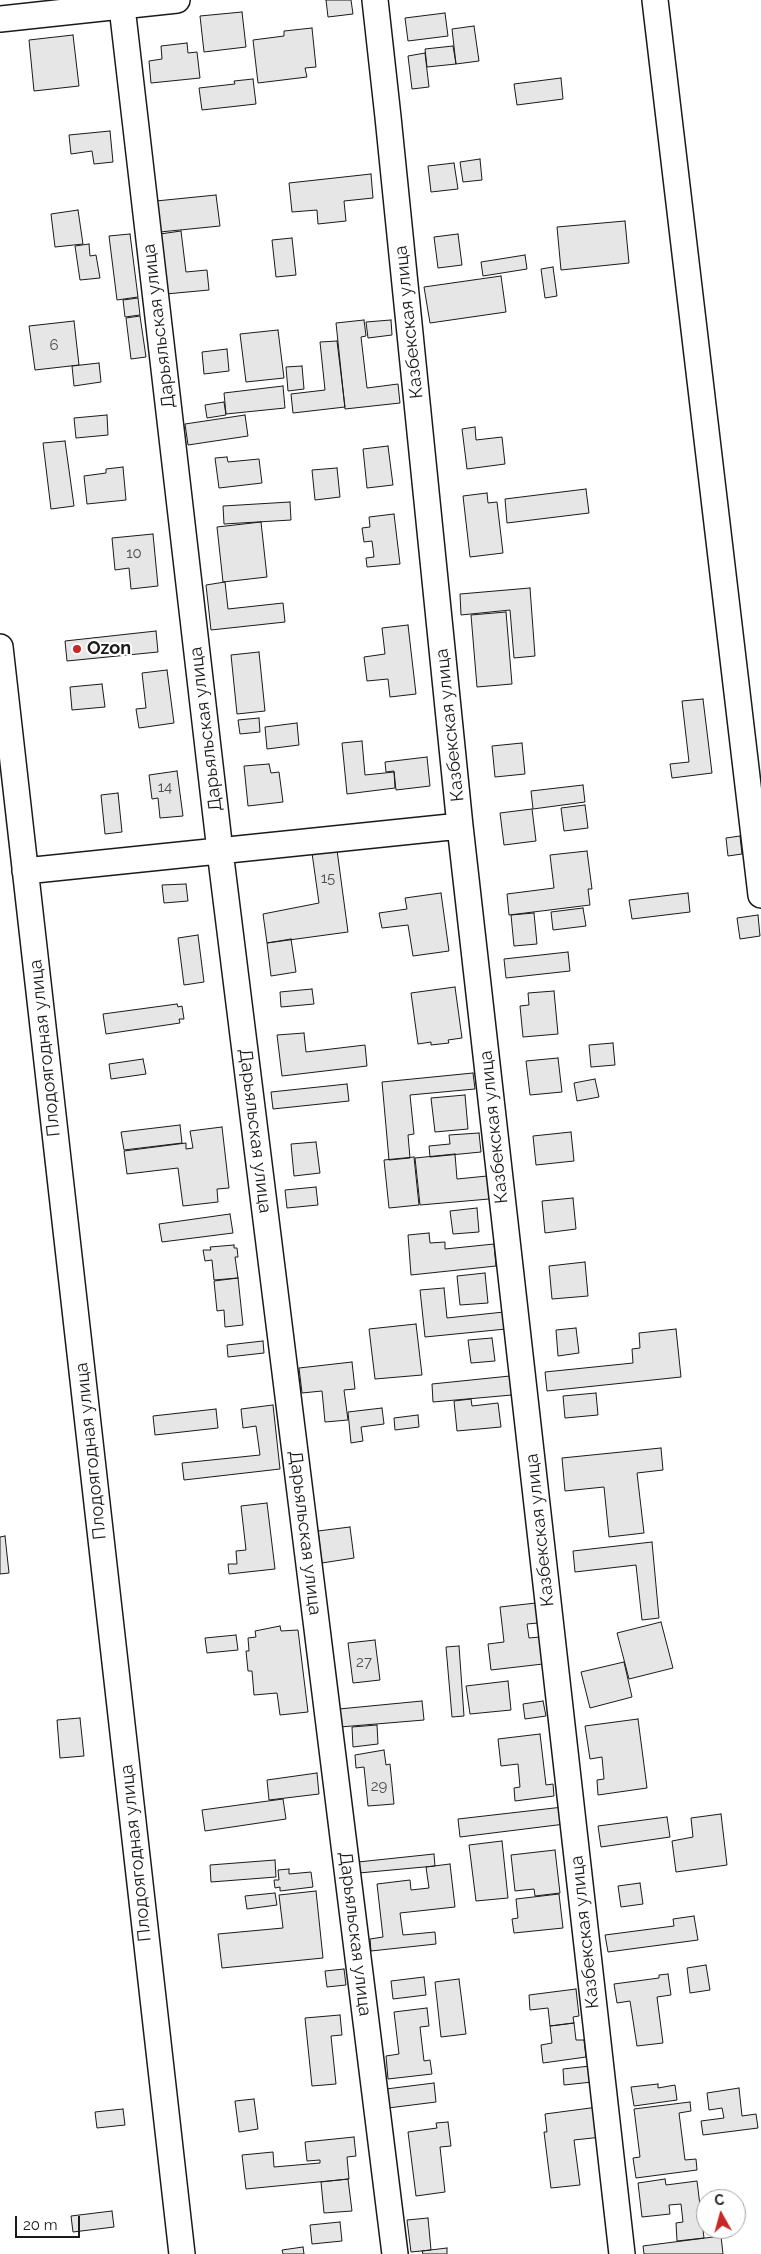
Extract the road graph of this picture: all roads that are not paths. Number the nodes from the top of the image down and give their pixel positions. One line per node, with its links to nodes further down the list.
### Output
1 (177, 0): 4 (street)
2 (374, 0): 7 (street, Казбекская улица)
3 (655, 0): 10 (street)
4 (122, 6): 5 (street); 8 (street, Дарьяльская улица)
5 (0, 19)
6 (0, 647): 9 (street, Плодоягодная улица)
7 (460, 826): 8 (street); 13 (street, Казбекская улица)
8 (220, 850): 9 (street); 12 (street, Дарьяльская улица)
9 (26, 872): 11 (street, Плодоягодная улица)
10 (761, 895)
11 (182, 2254)
12 (395, 2254)
13 (622, 2254)

